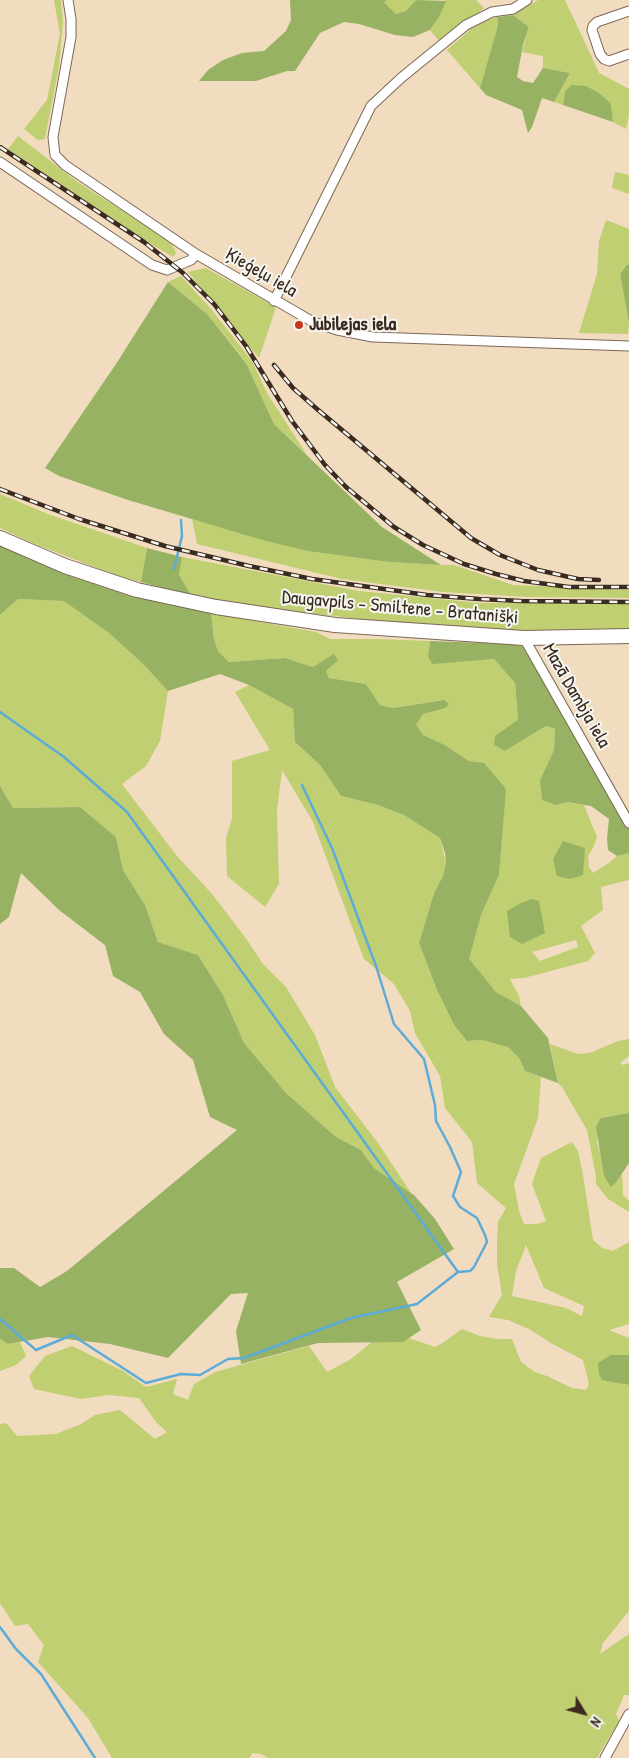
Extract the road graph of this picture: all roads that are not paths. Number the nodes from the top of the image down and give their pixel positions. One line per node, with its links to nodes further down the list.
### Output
1 (68, 0): 6 (street)
2 (527, 0): 7 (street)
3 (629, 11): 4 (street)
4 (629, 54)
5 (0, 162): 6 (street, Ķieģeļu iela)
6 (196, 254): 7 (street, Ķieģeļu iela)
7 (274, 301): 8 (street, Ķieģeļu iela)
8 (629, 346)
9 (0, 538): 11 (main road, Daugavpils - Smiltene - Bratanišķi)
10 (629, 636): 11 (main road, Daugavpils - Smiltene - Bratanišķi)
11 (524, 638): 12 (street, Mazā Dambja iela)
12 (629, 823)
13 (629, 1714): 14 (street)
14 (605, 1758)

